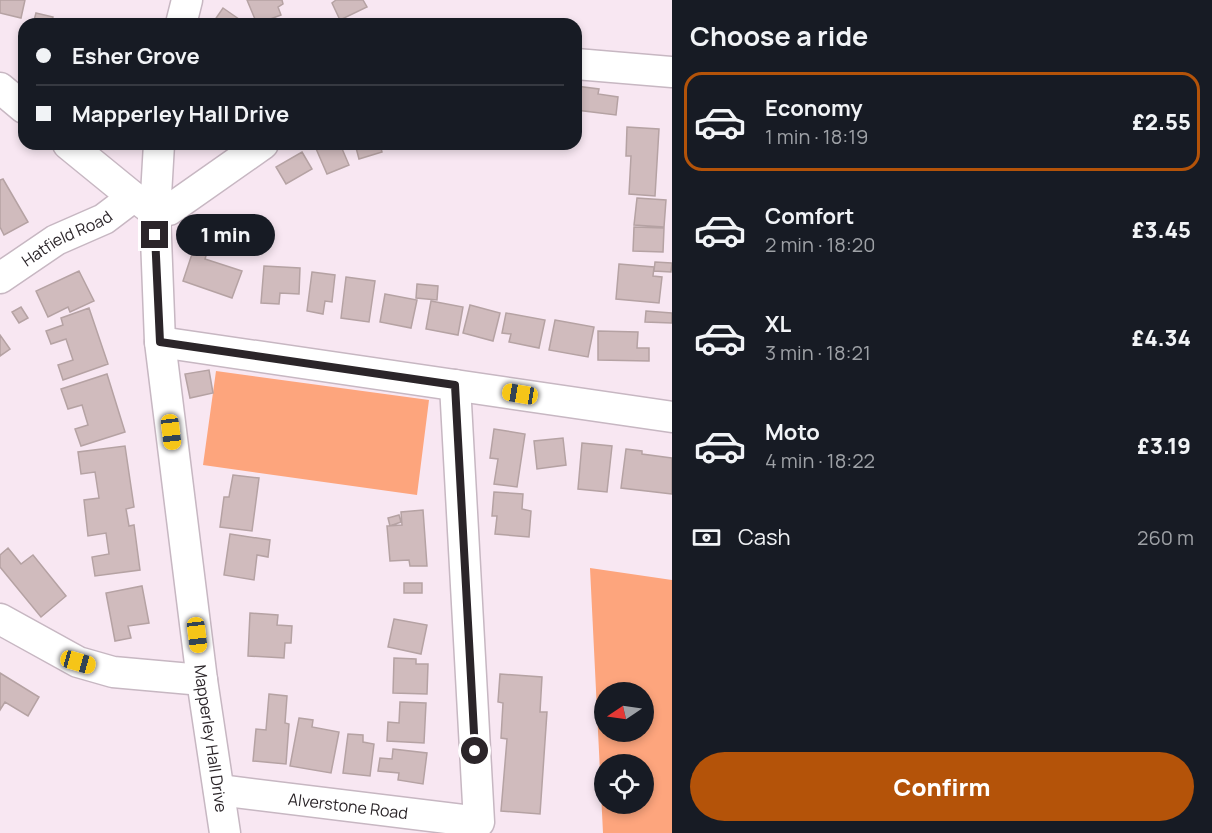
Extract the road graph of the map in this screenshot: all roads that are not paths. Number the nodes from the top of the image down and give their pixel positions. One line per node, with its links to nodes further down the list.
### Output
1 (187, 0): 2 (street)
2 (182, 18)
3 (582, 64): 4 (street)
4 (672, 72)
5 (0, 88): 6 (street)
6 (18, 103)
7 (75, 150): 10 (street)
8 (158, 150): 10 (street, Mapperley Hall Drive)
9 (254, 150): 10 (street, Hatfield Road)
10 (144, 205): 11 (street, Hatfield Road); 12 (street, Mapperley Hall Drive)
11 (0, 278)
12 (160, 342): 13 (street); 16 (street, Mapperley Hall Drive)
13 (455, 385): 14 (street); 17 (street, Alverstone Road)
14 (672, 417)
15 (0, 619): 16 (street)
16 (202, 680): 17 (street, Mapperley Hall Drive)
17 (219, 790): 18 (street, Mapperley Hall Drive)
18 (225, 833)

